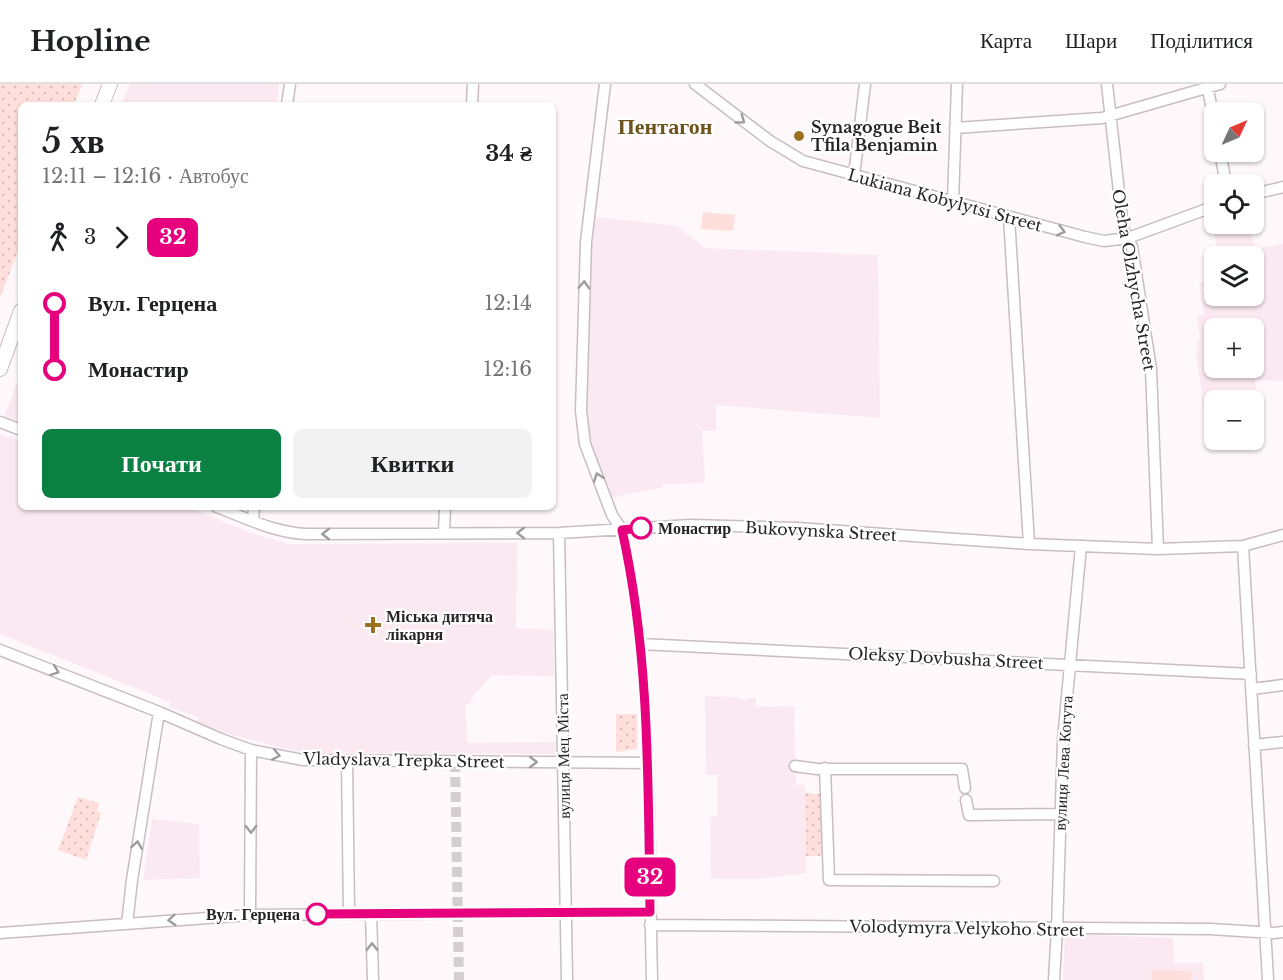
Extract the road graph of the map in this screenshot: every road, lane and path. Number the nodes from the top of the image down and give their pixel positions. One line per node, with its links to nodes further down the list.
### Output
1 (110, 84): 11 (main road)
2 (290, 84): 12 (street)
3 (473, 84): 13 (street)
4 (605, 84): 32 (street, one-way to 4)
5 (695, 84): 17 (street, Lukiana Kobylytsi Street, one-way to 17)
6 (865, 84): 17 (street)
7 (957, 84): 16 (street)
8 (1107, 84): 15 (street, Oleha Olzhycha Street)
9 (1220, 84): 10 (street)
10 (1207, 86): 14 (street); 15 (street)
11 (103, 102)
12 (287, 102)
13 (472, 102)
14 (1210, 102)
15 (1110, 116): 16 (street); 23 (street, Oleha Olzhycha Street)
16 (955, 128): 20 (street)
17 (854, 176): 20 (street, Lukiana Kobylytsi Street)
18 (1283, 187): 19 (street)
19 (1264, 192)
20 (953, 201): 22 (street, Lukiana Kobylytsi Street)
21 (1204, 210): 23 (street, Lukiana Kobylytsi Street)
22 (1009, 217): 23 (street, Lukiana Kobylytsi Street, one-way to 23); 36 (street)
23 (1128, 238): 39 (street, Oleha Olzhycha Street)
24 (18, 319): 25 (main road)
25 (0, 369)
26 (0, 422): 27 (street)
27 (18, 429)
28 (225, 510): 31 (street, Bukovynska Street)
29 (254, 510): 31 (street)
30 (445, 510): 34 (street)
31 (253, 521): 34 (street, Bukovynska Street, one-way to 31)
32 (622, 530): 33 (street, Bukovynska Street); 36 (street, Bukovynska Street); 40 (street)
33 (559, 532): 34 (street, Bukovynska Street, one-way to 34); 51 (street, вулиця Мец Міста)
34 (444, 533)
35 (1283, 535): 38 (street, Bukovynska Street)
36 (1029, 544): 37 (street, Bukovynska Street)
37 (1081, 546): 39 (street, Bukovynska Street); 42 (street, вулиця Лева Когута)
38 (1243, 546): 39 (street, Bukovynska Street); 43 (street)
39 (1158, 549)
40 (640, 644): 42 (street, Oleksy Dovbusha Street); 52 (street)
41 (0, 650): 46 (street, Vladyslava Trepka Street, one-way to 46)
42 (1070, 664): 43 (street, Oleksy Dovbusha Street); 57 (street, вулиця Лева Когута)
43 (1251, 674): 45 (street)
44 (1283, 685): 45 (street)
45 (1252, 689): 48 (street)
46 (159, 712): 49 (street, Vladyslava Trepka Street); 64 (street, one-way to 46)
47 (1283, 741): 48 (street)
48 (1254, 745): 67 (street)
49 (251, 750): 50 (street, Vladyslava Trepka Street, one-way to 50); 63 (street, one-way to 63)
50 (347, 761): 51 (street, Vladyslava Trepka Street, one-way to 51); 61 (street)
51 (564, 762): 52 (street, Vladyslava Trepka Street); 59 (street, вулиця Мец Міста)
52 (648, 763): 60 (street)
53 (795, 766): 54 (street)
54 (825, 768): 55 (street); 58 (street)
55 (965, 788)
56 (966, 800): 57 (street)
57 (1059, 814): 66 (street, вулиця Лева Когута)
58 (994, 880)
59 (566, 912): 60 (street); 62 (street); 71 (street, вулиця Мец Міста)
60 (650, 912): 65 (street)
61 (349, 913): 62 (street); 63 (street)
62 (371, 914): 70 (street, one-way to 62)
63 (250, 915): 64 (street, one-way to 64)
64 (127, 924): 69 (street)
65 (650, 925): 66 (street, Volodymyra Velykoho Street); 72 (street)
66 (1057, 929): 67 (street, Volodymyra Velykoho Street); 73 (street, вулиця Лева Когута)
67 (1264, 931): 68 (street, Volodymyra Velykoho Street); 74 (street)
68 (1283, 932)
69 (0, 933)
70 (373, 980)
71 (567, 980)
72 (652, 980)
73 (1053, 980)
74 (1268, 980)

